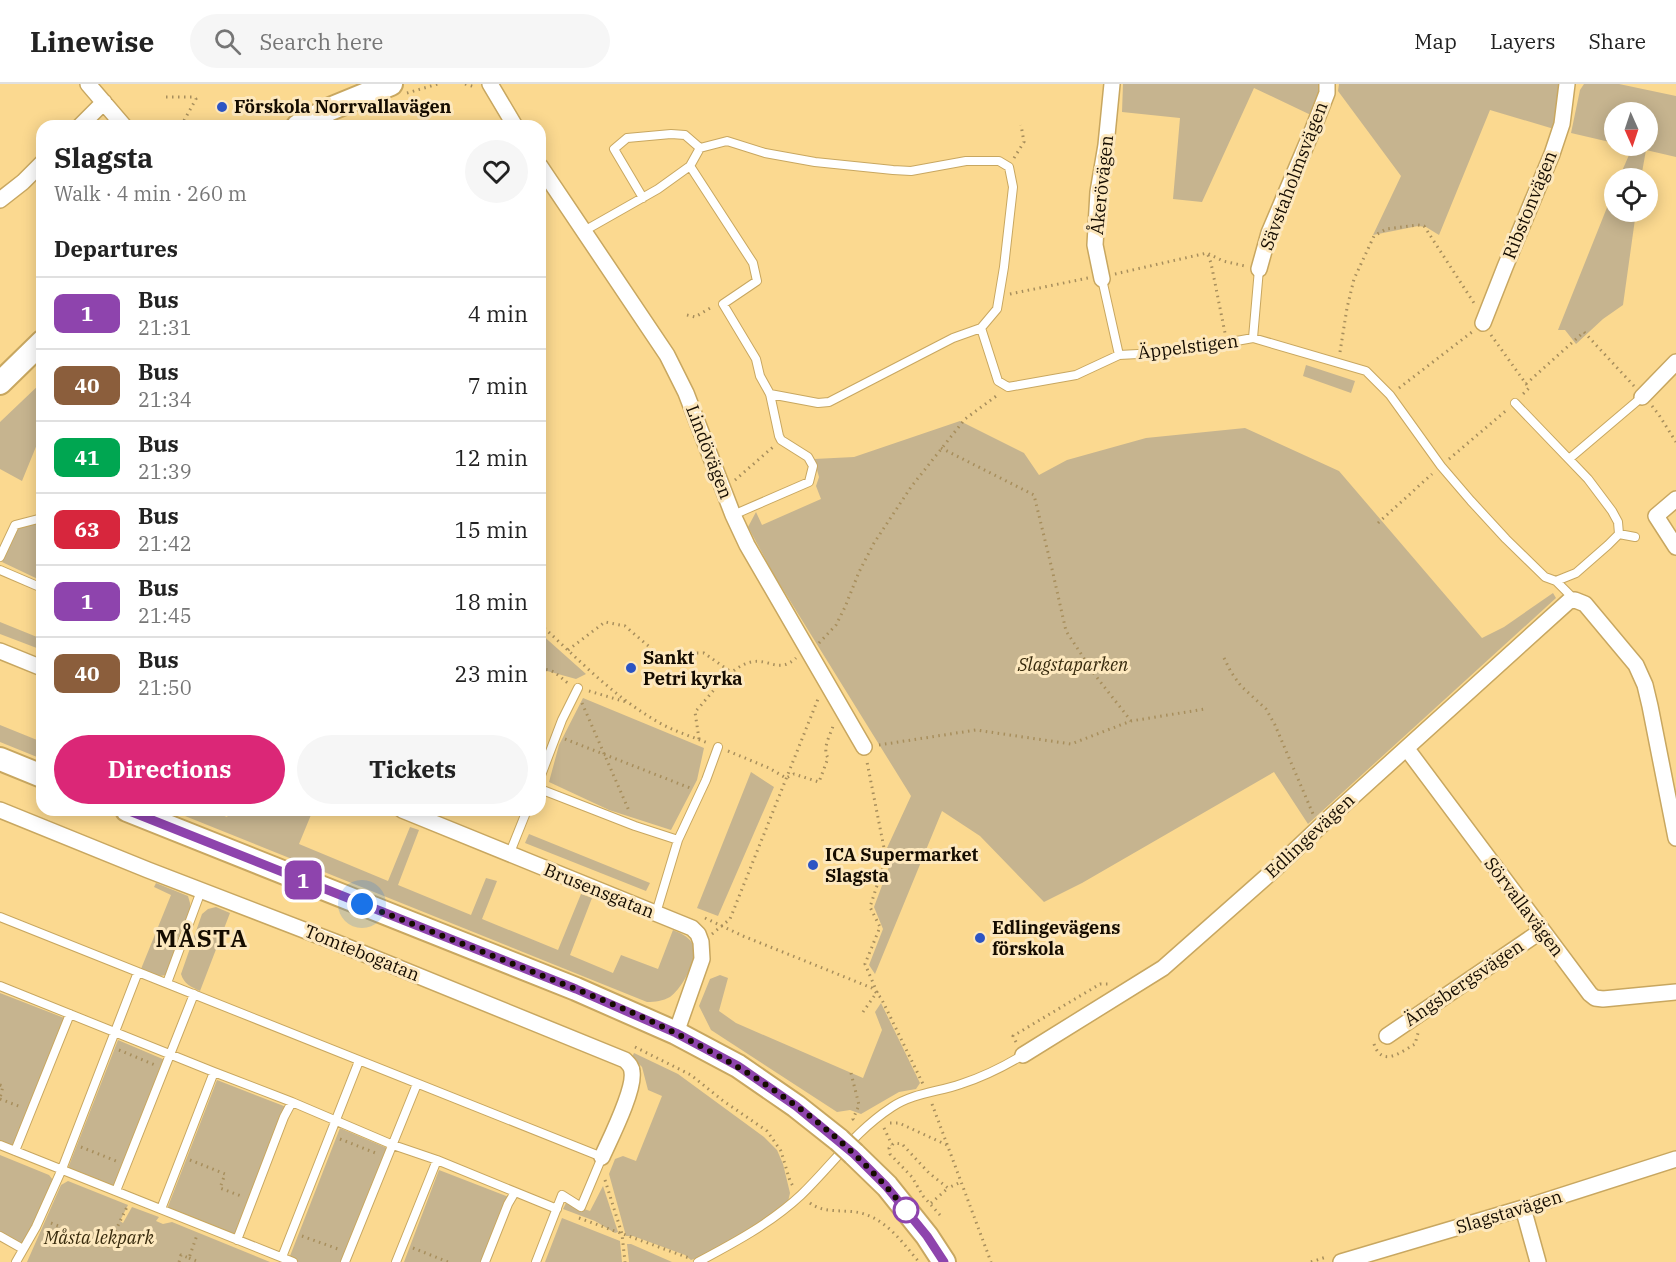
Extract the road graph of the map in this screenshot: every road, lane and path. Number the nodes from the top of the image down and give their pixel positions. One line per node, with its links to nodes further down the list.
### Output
1 (88, 84): 8 (street)
2 (391, 84): 12 (main road)
3 (490, 84): 13 (street)
4 (1112, 84): 25 (street, Åkerövägen)
5 (1328, 84): 24 (street, Sävstaholmsvägen)
6 (1567, 84): 29 (street, Ribstonvägen)
7 (166, 98): 11 (path)
8 (104, 102): 9 (street); 10 (street)
9 (86, 120)
10 (119, 120)
11 (184, 120)
12 (309, 120)
13 (511, 120)
14 (1021, 125): 17 (path)
15 (700, 148): 16 (lane); 17 (lane); 20 (lane)
16 (690, 165): 20 (lane); 27 (lane)
17 (1009, 168): 26 (lane)
18 (36, 169): 21 (street)
19 (546, 175): 22 (street, Lindövägen)
20 (643, 198): 22 (lane)
21 (0, 200)
22 (584, 231): 49 (street, Lindövägen)
23 (1207, 254): 24 (path); 25 (path); 32 (path)
24 (1259, 269): 31 (lane)
25 (1101, 279): 26 (path); 34 (lane, Åkerövägen)
26 (999, 296): 30 (lane)
27 (723, 304): 28 (path); 40 (lane)
28 (687, 315)
29 (1483, 323): 36 (path); 38 (path); 41 (path)
30 (981, 328): 39 (lane); 40 (lane)
31 (1253, 338): 32 (lane, Äppelstigen); 36 (lane, Äppelstigen)
32 (1227, 342): 34 (lane, Äppelstigen)
33 (36, 348): 37 (main road)
34 (1119, 355): 39 (lane, Äppelstigen)
35 (1676, 362): 42 (street)
36 (1339, 363): 41 (lane, Äppelstigen)
37 (0, 383)
38 (1526, 384): 42 (path); 43 (path)
39 (1008, 387): 46 (path)
40 (770, 394): 44 (lane)
41 (1390, 395): 48 (lane, Äppelstigen)
42 (1642, 397): 45 (path); 47 (lane)
43 (1515, 403): 47 (lane); 48 (path)
44 (782, 440): 49 (path); 51 (lane)
45 (1676, 442)
46 (941, 448): 64 (path); 72 (path)
47 (1569, 459): 54 (lane)
48 (1441, 466): 53 (path); 59 (lane, Äppelstigen)
49 (724, 490): 51 (street, Lindövägen)
50 (1676, 499): 56 (street)
51 (733, 515): 64 (street, Lindövägen)
52 (36, 520): 57 (lane)
53 (1377, 523)
54 (1619, 534): 55 (lane); 59 (lane)
55 (1635, 537)
56 (1676, 547)
57 (0, 556)
58 (0, 570): 60 (lane)
59 (1556, 581): 61 (lane, Äppelstigen)
60 (36, 585)
61 (1578, 601): 77 (street, Edlingevägen); 91 (street)
62 (546, 630): 63 (path)
63 (568, 650): 68 (path); 74 (path)
64 (808, 650): 68 (path); 70 (street, Lindövägen)
65 (0, 651): 67 (street)
66 (1224, 658): 90 (path)
67 (36, 666)
68 (731, 672): 74 (path)
69 (578, 688): 73 (lane); 78 (path)
70 (830, 688): 76 (street, Lindövägen); 82 (path)
71 (1205, 708): 72 (path)
72 (1131, 721): 76 (path)
73 (556, 736): 78 (path); 80 (lane)
74 (699, 739): 75 (path)
75 (718, 747): 82 (path); 84 (lane)
76 (864, 747): 103 (path)
77 (1407, 749): 90 (street, Edlingevägen); 98 (street, Sörvallavägen)
78 (606, 755): 84 (path); 89 (path)
79 (0, 759): 81 (main road)
80 (546, 762)
81 (36, 774)
82 (786, 778): 97 (path)
83 (546, 791): 89 (lane)
84 (700, 792): 92 (lane)
85 (0, 810): 94 (street, Tomtebogatan)
86 (142, 816): 109 (main road)
87 (416, 816): 93 (street, Brusensgatan)
88 (525, 816): 93 (lane)
89 (635, 826): 92 (lane)
90 (1321, 826): 113 (street, Edlingevägen)
91 (1676, 838)
92 (678, 840): 95 (lane)
93 (509, 855): 95 (street, Brusensgatan)
94 (201, 891): 101 (lane); 135 (street, Tomtebogatan)
95 (656, 914): 99 (street, Brusensgatan)
96 (0, 917): 100 (lane)
97 (723, 926): 99 (path); 103 (path)
98 (1542, 931): 104 (street, Sörvallavägen); 110 (street, Ängsbergsvägen)
99 (701, 942): 109 (street)
100 (138, 972): 101 (lane); 108 (lane)
101 (167, 983): 105 (lane)
102 (0, 986): 107 (lane)
103 (877, 992): 106 (path); 120 (path)
104 (1676, 992)
105 (194, 994): 112 (lane); 114 (lane)
106 (863, 1012)
107 (70, 1014): 108 (lane); 123 (lane)
108 (115, 1032): 111 (lane); 112 (lane)
109 (676, 1033): 176 (main road)
110 (1387, 1036)
111 (109, 1047): 115 (path); 128 (lane)
112 (171, 1054): 115 (lane); 116 (lane)
113 (1023, 1055): 120 (lane)
114 (359, 1061): 118 (lane); 124 (lane)
115 (165, 1070): 139 (lane)
116 (214, 1072): 122 (lane); 134 (lane)
117 (851, 1073): 126 (path)
118 (417, 1084): 130 (lane); 135 (lane)
119 (0, 1085): 121 (path)
120 (927, 1093): 125 (lane); 132 (path)
121 (0, 1099): 123 (path)
122 (292, 1102): 124 (lane); 147 (lane)
123 (31, 1111): 133 (lane)
124 (336, 1120): 127 (lane); 130 (lane)
125 (879, 1121): 126 (lane); 131 (path); 132 (path)
126 (861, 1130): 145 (lane)
127 (330, 1135): 136 (path); 155 (lane)
128 (72, 1144): 139 (path); 140 (lane)
129 (0, 1145): 133 (lane)
130 (393, 1145): 136 (lane); 138 (lane)
131 (892, 1145): 142 (path); 148 (path)
132 (947, 1145): 141 (path)
133 (15, 1151): 140 (lane)
134 (181, 1156): 147 (path); 150 (lane)
135 (602, 1157): 151 (lane); 156 (path)
136 (387, 1158): 161 (lane)
137 (1676, 1159): 149 (street, Slagstavägen)
138 (437, 1160): 144 (lane); 159 (lane)
139 (127, 1165): 143 (lane)
140 (62, 1169): 143 (lane); 153 (lane)
141 (961, 1182): 142 (path); 177 (path)
142 (948, 1188): 148 (path)
143 (116, 1191): 146 (lane)
144 (515, 1192): 151 (lane); 171 (lane)
145 (801, 1194): 174 (lane); 175 (path)
146 (131, 1197): 150 (lane); 153 (path)
147 (251, 1200): 158 (lane)
148 (931, 1203): 152 (path)
149 (1523, 1208): 178 (street, Slagstavägen); 179 (street)
150 (161, 1209): 154 (lane)
151 (557, 1209): 156 (path); 172 (lane)
152 (940, 1215)
153 (40, 1218): 160 (lane)
154 (200, 1225): 158 (lane); 163 (path)
155 (292, 1232): 161 (path); 162 (lane)
156 (622, 1234): 173 (path); 174 (path)
157 (0, 1236): 160 (lane)
158 (237, 1239): 162 (lane)
159 (403, 1244): 169 (lane); 170 (path)
160 (23, 1249): 164 (lane)
161 (348, 1252): 168 (lane)
162 (282, 1257): 167 (lane)
163 (189, 1258): 165 (path); 166 (path)
164 (16, 1262)
165 (179, 1262)
166 (199, 1262)
167 (293, 1262)
168 (345, 1262)
169 (396, 1262)
170 (448, 1262)
171 (485, 1262)
172 (536, 1262)
173 (625, 1262)
174 (699, 1262)
175 (918, 1262)
176 (944, 1262)
177 (992, 1262)
178 (1341, 1262)
179 (1538, 1262)

